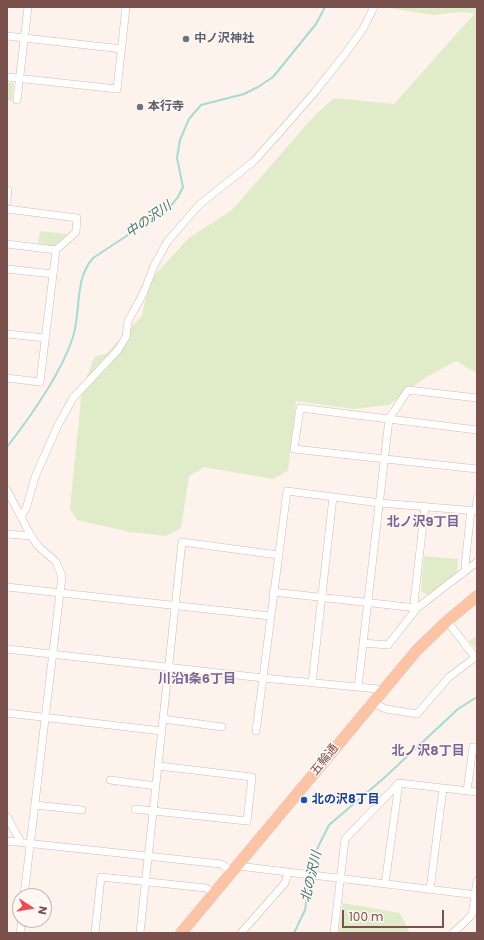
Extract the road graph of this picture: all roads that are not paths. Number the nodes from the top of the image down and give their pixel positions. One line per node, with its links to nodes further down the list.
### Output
1 (28, 7): 5 (street)
2 (124, 7): 6 (street)
3 (374, 7): 31 (street)
4 (7, 36): 5 (street)
5 (24, 38): 6 (street); 8 (street)
6 (122, 49): 8 (street)
7 (7, 77): 8 (street)
8 (20, 78): 9 (street)
9 (17, 100)
10 (8, 190): 11 (street)
11 (7, 202)
12 (7, 209): 14 (street)
13 (7, 244): 14 (street)
14 (56, 250): 16 (street)
15 (7, 269): 16 (street)
16 (53, 274): 18 (street)
17 (7, 334): 18 (street)
18 (45, 338): 19 (street)
19 (7, 378)
20 (477, 398): 21 (street)
21 (389, 418): 22 (street); 23 (street); 23 (street)
22 (477, 430)
23 (385, 459): 24 (street); 28 (street)
24 (477, 469)
25 (7, 490): 31 (street)
26 (333, 497): 28 (street); 34 (street); 41 (street)
27 (477, 498): 30 (street)
28 (380, 503): 29 (street); 42 (street)
29 (424, 506): 30 (street); 44 (street)
30 (475, 511): 36 (street)
31 (21, 516): 33 (street)
32 (7, 534): 33 (street)
33 (31, 536): 39 (street)
34 (278, 555): 38 (street); 43 (street)
35 (477, 562): 36 (street)
36 (467, 569): 44 (street)
37 (7, 587): 39 (street)
38 (273, 592): 41 (street); 45 (street)
39 (60, 593): 43 (street); 49 (street)
40 (477, 596): 46 (main road, 五輪通)
41 (322, 597): 42 (street); 53 (street)
42 (368, 602): 44 (street); 47 (street)
43 (175, 605): 45 (street); 51 (street)
44 (417, 608): 47 (street)
45 (270, 616): 52 (street)
46 (447, 621): 50 (street); 55 (main road, 五輪通)
47 (363, 643): 54 (street)
48 (7, 649): 49 (street)
49 (52, 653): 51 (street); 58 (street)
50 (476, 656): 56 (street)
51 (168, 668): 52 (street); 59 (street)
52 (264, 678): 53 (street); 61 (street)
53 (312, 683): 54 (street)
54 (358, 687): 55 (street)
55 (381, 693): 56 (main road, 五輪通)
56 (373, 703): 80 (main road, 五輪通)
57 (7, 713): 58 (street)
58 (45, 717): 62 (street); 71 (street)
59 (164, 719): 60 (street); 62 (street)
60 (222, 727)
61 (256, 730)
62 (162, 731): 64 (street)
63 (477, 747): 69 (street)
64 (159, 766): 67 (street); 74 (street)
65 (110, 780): 67 (street)
66 (399, 783): 68 (street); 82 (street); 85 (street)
67 (156, 786): 74 (street)
68 (443, 788): 69 (street); 87 (street)
69 (467, 791): 70 (street)
70 (477, 792)
71 (35, 805): 73 (street); 78 (street)
72 (135, 809): 74 (street)
73 (82, 810)
74 (154, 811): 79 (street)
75 (7, 817): 77 (street)
76 (7, 841): 77 (street)
77 (21, 842): 78 (street)
78 (30, 844): 79 (street); 86 (street)
79 (149, 857): 80 (street); 84 (street)
80 (236, 869): 81 (street); 88 (main road, 五輪通)
81 (288, 873): 82 (street); 93 (street)
82 (340, 878): 85 (street); 94 (street)
83 (477, 881): 89 (street)
84 (146, 882): 88 (street); 90 (street); 91 (street)
85 (386, 884): 87 (street)
86 (25, 888)
87 (430, 890): 89 (street)
88 (214, 894): 92 (main road, 五輪通)
89 (476, 895): 95 (street)
90 (95, 933)
91 (140, 933)
92 (182, 933)
93 (241, 933)
94 (334, 933)
95 (453, 933)

